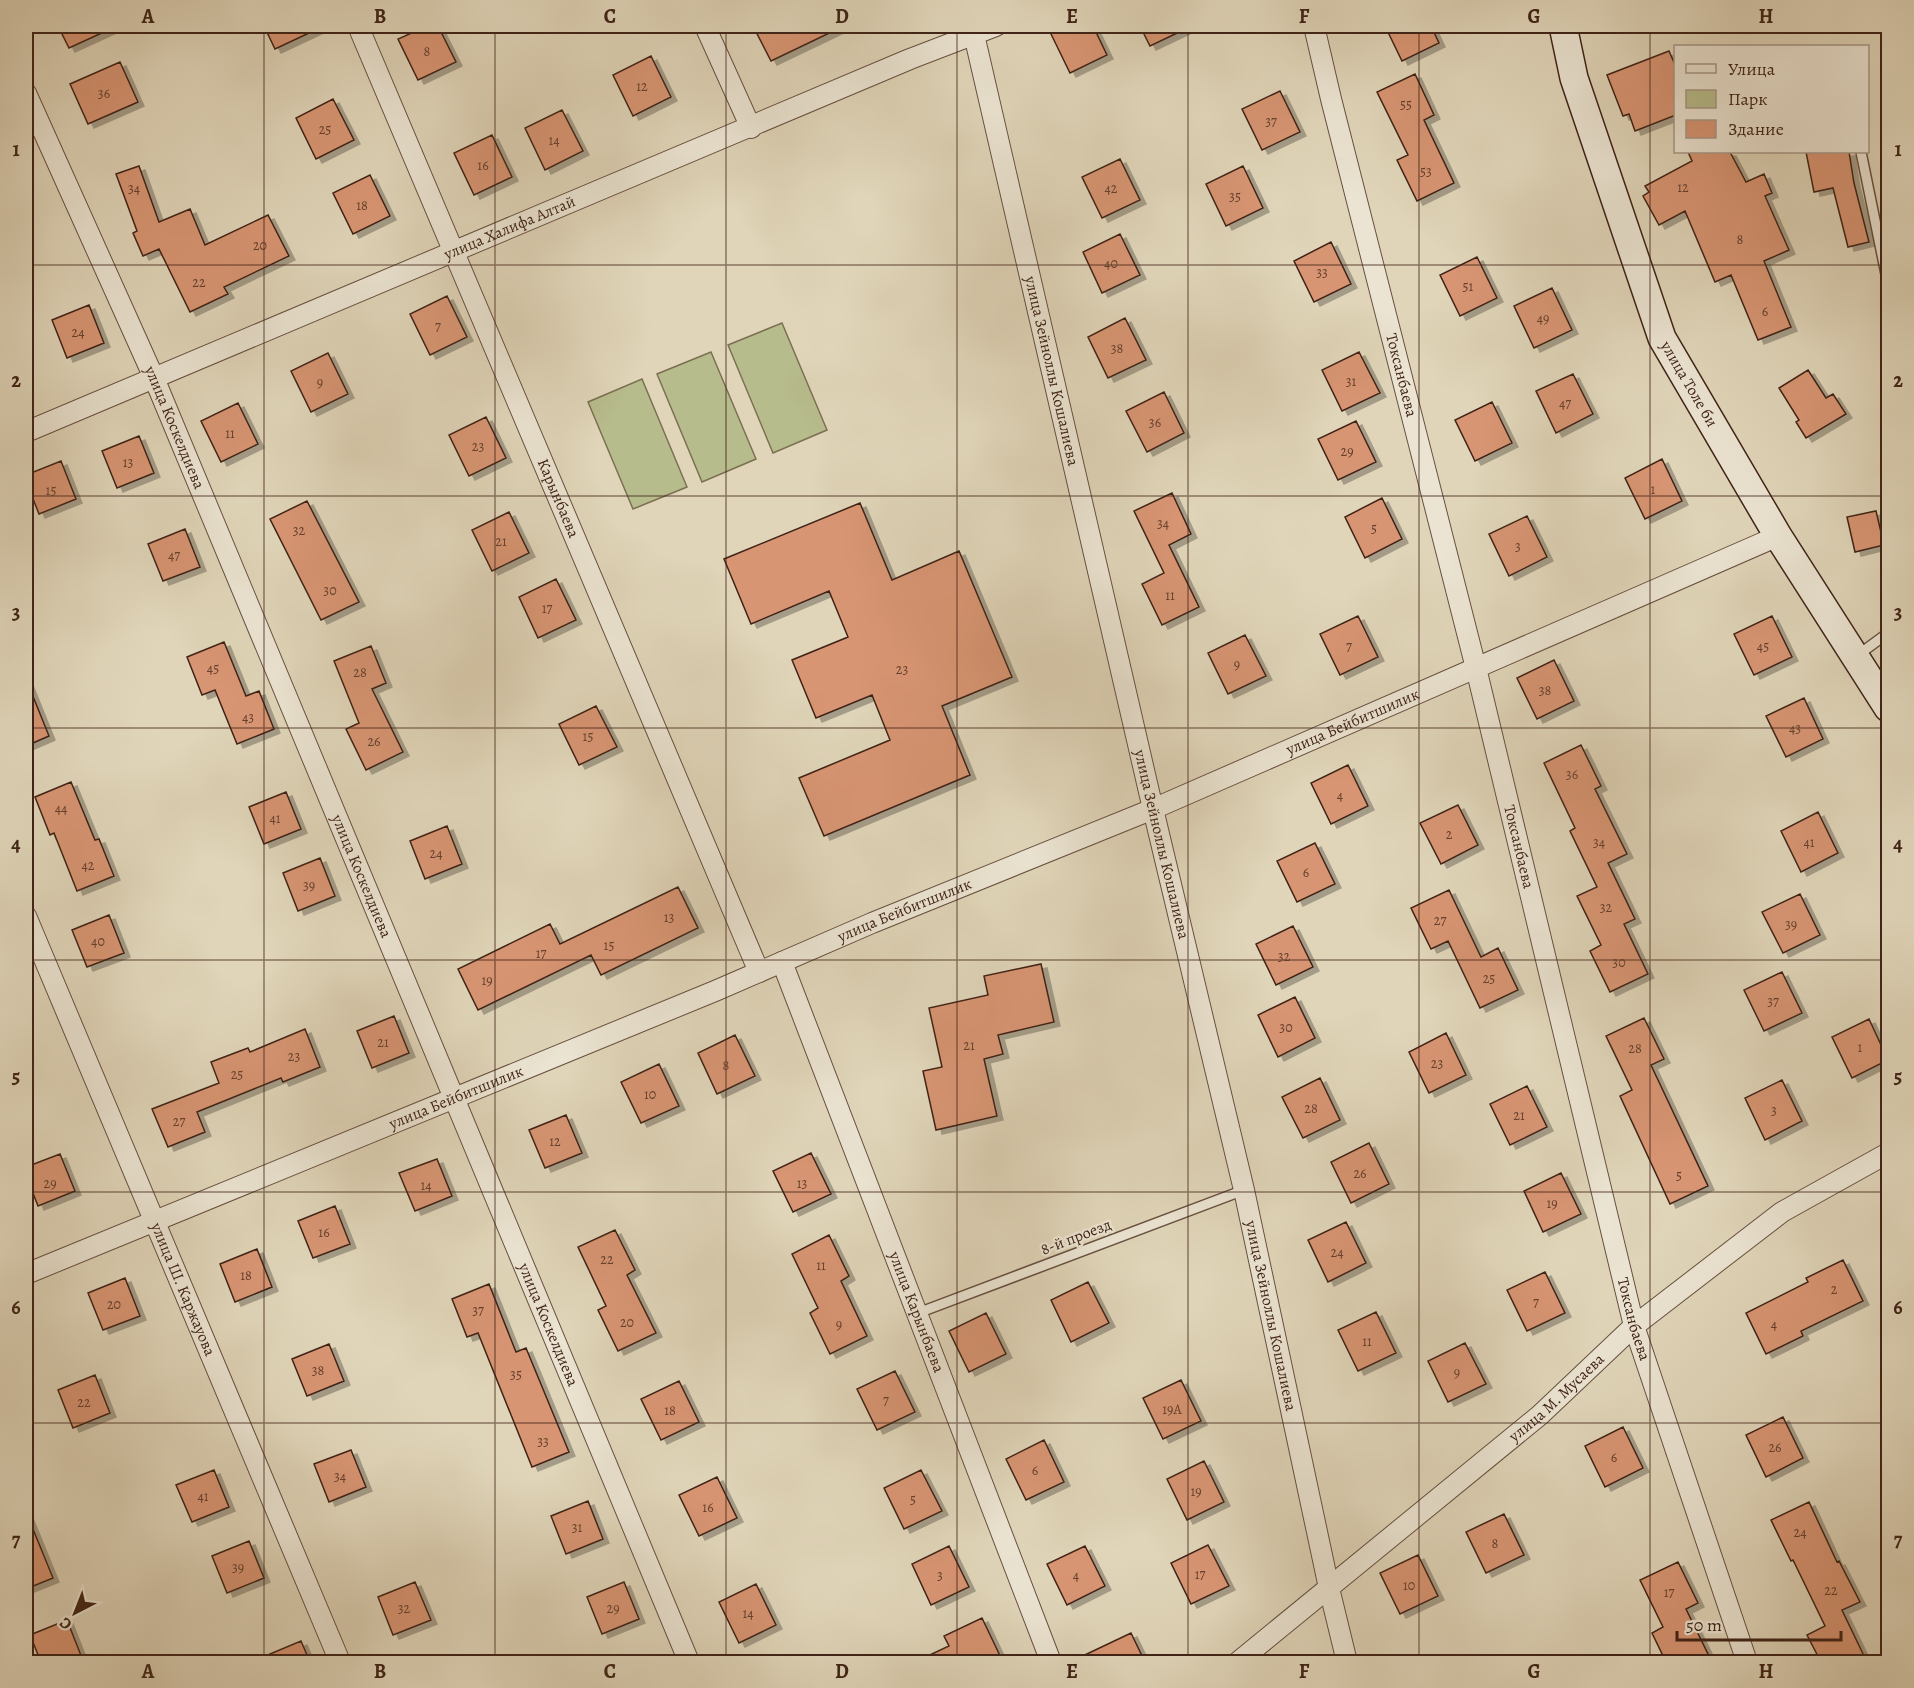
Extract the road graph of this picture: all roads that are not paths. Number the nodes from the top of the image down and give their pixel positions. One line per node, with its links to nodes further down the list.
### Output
1 (358, 26): 10 (street, Карынбаева)
2 (705, 26): 8 (street)
3 (996, 26): 6 (street, улица Халифа Алтай)
4 (1314, 26): 17 (street, Токсанбаева)
5 (1563, 26): 14 (street, улица Толе би)
6 (973, 30): 8 (street, улица Халифа Алтай); 19 (street, улица Зейноллы Кошалиева)
7 (26, 93): 12 (street, улица Коскелдиева)
8 (751, 128): 10 (street, улица Халифа Алтай)
9 (1861, 153): 11 (lane)
10 (455, 252): 12 (street, улица Халифа Алтай); 22 (street, Карынбаева)
11 (1888, 282)
12 (154, 378): 13 (street, улица Халифа Алтай); 23 (street, улица Коскелдиева)
13 (26, 432)
14 (1778, 536): 16 (street, улица Толе би); 17 (street, улица Бейбитшилик)
15 (1888, 633): 16 (lane)
16 (1856, 656): 18 (street, улица Толе би)
17 (1476, 668): 19 (street, улица Бейбитшилик); 29 (street, Токсанбаева)
18 (1888, 708)
19 (1153, 809): 21 (street, улица Бейбитшилик); 25 (street, улица Зейноллы Кошалиева)
20 (26, 916): 26 (street, улица Ш. Каржауова)
21 (782, 962): 22 (street, улица Бейбитшилик); 28 (street, улица Карынбаева)
22 (759, 972): 23 (street, улица Бейбитшилик)
23 (454, 1099): 26 (street, улица Бейбитшилик); 32 (street, улица Коскелдиева)
24 (1888, 1153): 29 (street, улица М. Мусаева)
25 (1244, 1190): 28 (lane, 8-й проезд); 30 (street, улица Зейноллы Кошалиева)
26 (154, 1221): 27 (street, улица Бейбитшилик); 31 (street, улица Ш. Каржауова)
27 (26, 1274)
28 (918, 1313): 33 (street, улица Карынбаева)
29 (1634, 1326): 30 (street, улица М. Мусаева); 36 (street, Токсанбаева)
30 (1329, 1588): 34 (street, улица М. Мусаева); 35 (street, улица Зейноллы Кошалиева)
31 (340, 1662)
32 (689, 1662)
33 (1051, 1662)
34 (1238, 1662)
35 (1347, 1662)
36 (1746, 1662)

